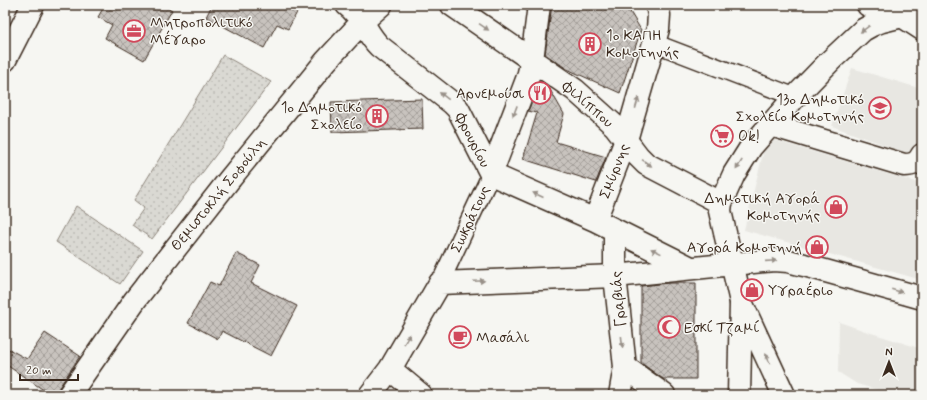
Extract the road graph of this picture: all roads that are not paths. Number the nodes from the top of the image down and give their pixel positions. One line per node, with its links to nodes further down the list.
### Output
1 (33, 5): 13 (street)
2 (347, 5): 10 (street, Φρουρίου)
3 (381, 5): 10 (street, Θεμιστοκλή Σοφούλη)
4 (452, 5): 14 (street, Φιλίππου, one-way to 14)
5 (539, 5): 14 (street, Σωκράτους)
6 (657, 5): 12 (street, Σμύρνης)
7 (868, 5): 9 (street)
8 (922, 9): 9 (street)
9 (902, 16): 11 (street); 15 (street, one-way to 15)
10 (363, 21): 19 (street, Φρουρίου, one-way to 10); 31 (street, Θεμιστοκλή Σοφούλη)
11 (922, 29)
12 (654, 43): 15 (street); 17 (street, Σμύρνης, one-way to 12)
13 (5, 60)
14 (532, 60): 17 (street, Φιλίππου); 19 (street, Σωκράτους, one-way to 19)
15 (795, 97): 16 (street)
16 (771, 125): 18 (street); 20 (street, one-way to 20)
17 (626, 140): 20 (street, Φιλίππου, one-way to 20); 21 (street, Σμύρνης)
18 (922, 155)
19 (491, 174): 21 (street, Φρουρίου, one-way to 19); 26 (street, Σωκράτους)
20 (721, 203): 23 (street)
21 (595, 220): 22 (street, Φρουρίου)
22 (615, 231): 24 (street, Φρουρίου, one-way to 22); 25 (street, Γραβιάς)
23 (733, 265): 24 (street); 27 (street, one-way to 27); 28 (street)
24 (691, 268): 25 (street)
25 (615, 276): 26 (street, one-way to 25); 29 (street, Γραβιάς, one-way to 29)
26 (440, 283): 30 (street, Σωκράτους, one-way to 26)
27 (922, 298)
28 (741, 302): 36 (street); 37 (street, one-way to 28)
29 (625, 367): 34 (street, Γραβιάς); 35 (street)
30 (390, 369): 32 (street, Σωκράτους); 33 (street)
31 (69, 395)
32 (370, 395)
33 (421, 395)
34 (620, 395)
35 (664, 395)
36 (739, 395)
37 (784, 395)

